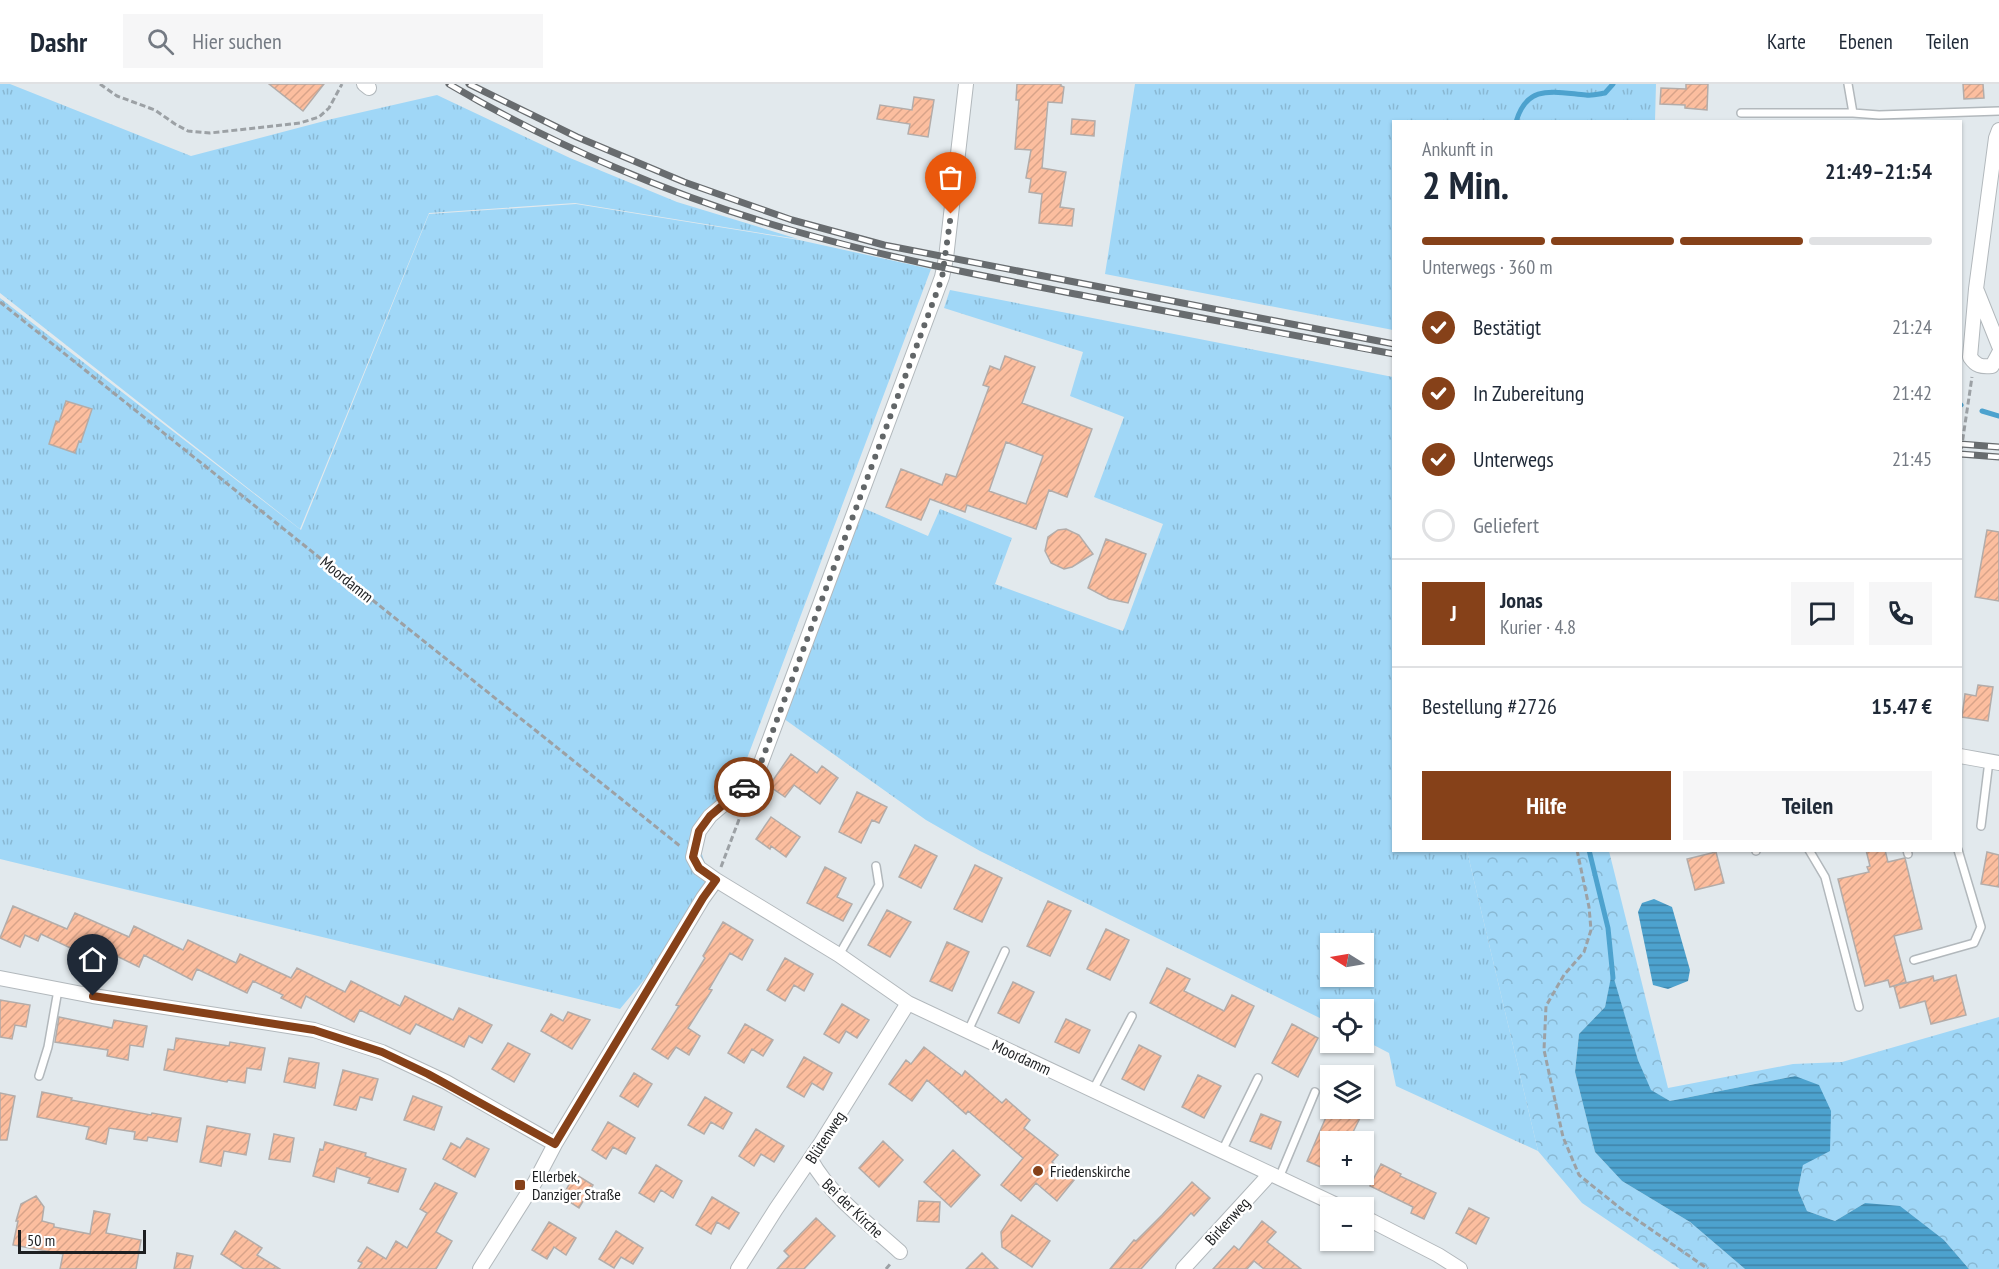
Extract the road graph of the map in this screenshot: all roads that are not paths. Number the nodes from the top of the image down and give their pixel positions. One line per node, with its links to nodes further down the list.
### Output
1 (966, 84): 16 (street, Moordamm)
2 (1848, 84): 5 (lane)
3 (1999, 111): 5 (lane)
4 (1741, 113): 5 (lane)
5 (1853, 113)
6 (1999, 130): 7 (street)
7 (1976, 289): 8 (street); 9 (street)
8 (1999, 346)
9 (1999, 352)
10 (1962, 756): 11 (street)
11 (1994, 762): 12 (lane)
12 (1981, 826)
13 (1810, 852): 23 (lane)
14 (1959, 852): 19 (lane)
15 (876, 866): 18 (lane)
16 (716, 880): 18 (street, Moordamm); 30 (street)
17 (1005, 951): 25 (lane)
18 (839, 955): 22 (street, Moordamm)
19 (1914, 960)
20 (0, 978): 21 (street)
21 (58, 990): 26 (lane); 30 (street)
22 (908, 1003): 25 (street, Moordamm); 32 (street, Blütenweg)
23 (1859, 1007)
24 (1132, 1016): 28 (lane)
25 (968, 1031): 28 (street, Moordamm)
26 (39, 1076)
27 (1258, 1078): 31 (lane)
28 (1093, 1090): 31 (street, Moordamm)
29 (1315, 1092): 33 (lane)
30 (555, 1144): 37 (street)
31 (1222, 1151): 33 (street, Moordamm)
32 (811, 1160): 36 (street, Bei der Kirche); 38 (street, Blütenweg)
33 (1275, 1176): 34 (street, Moordamm); 39 (street, Birkenweg)
34 (1320, 1197)
35 (1374, 1222): 40 (street)
36 (900, 1252)
37 (480, 1269)
38 (738, 1269)
39 (1183, 1269)
40 (1460, 1269)

